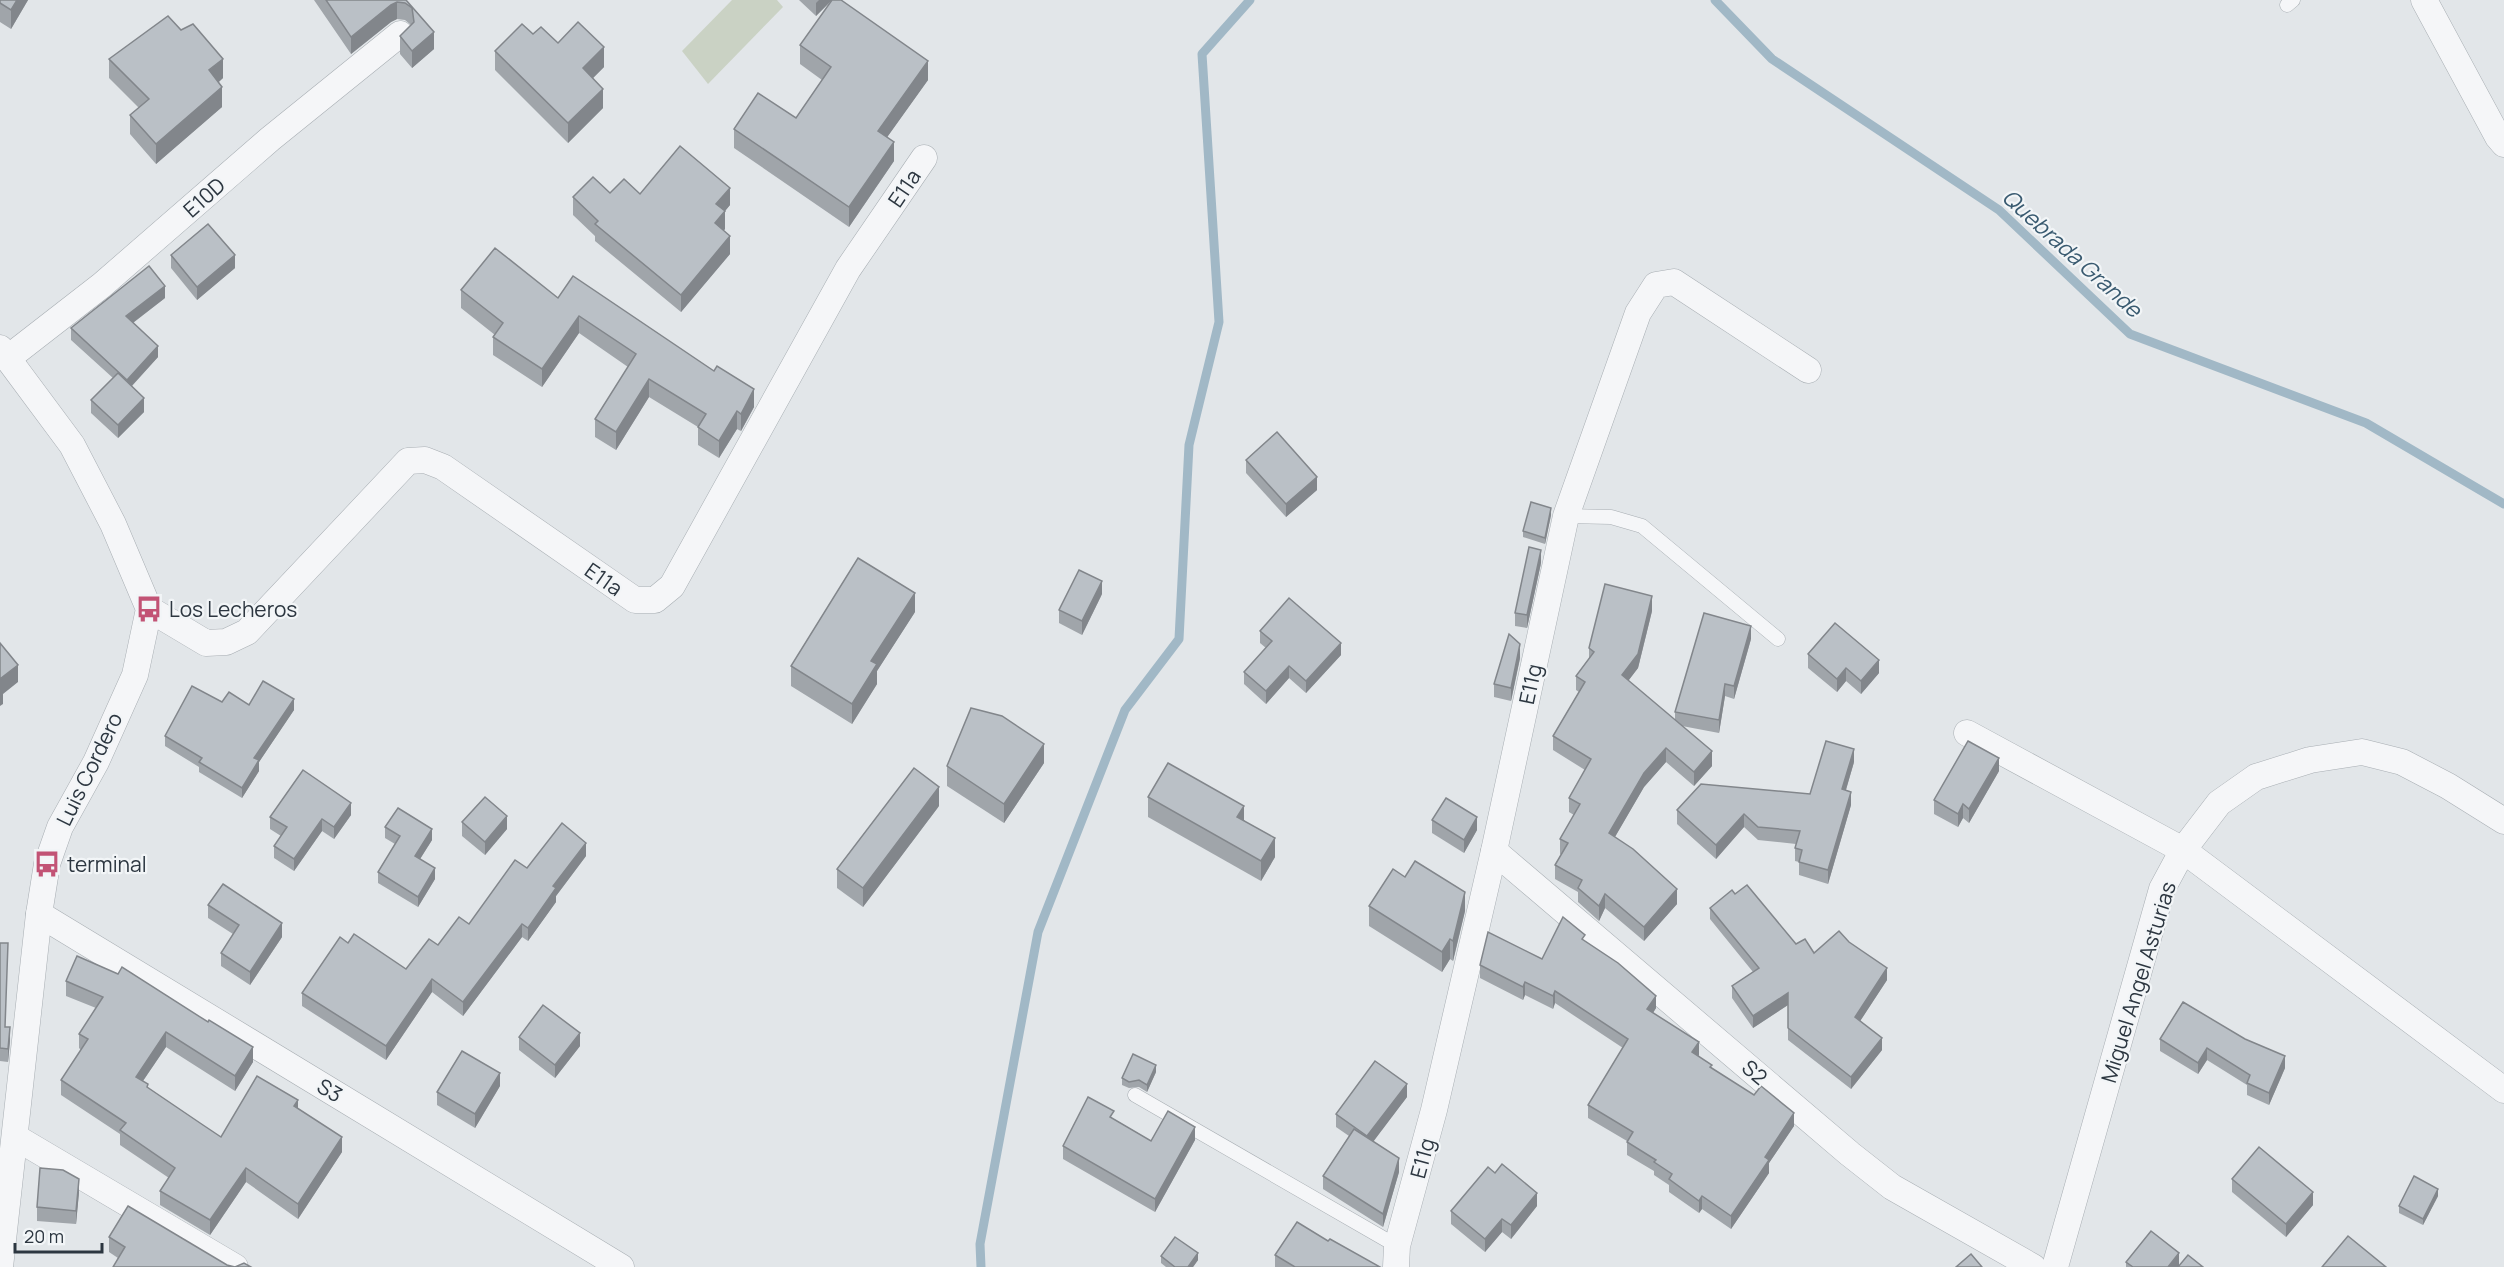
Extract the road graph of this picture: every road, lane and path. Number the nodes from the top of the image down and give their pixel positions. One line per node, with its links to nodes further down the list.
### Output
1 (2424, 0): 3 (street)
2 (400, 34): 5 (street, E10D)
3 (2504, 144)
4 (924, 158): 8 (street, E11a)
5 (4, 353): 8 (street)
6 (1808, 370): 7 (street, E11g)
7 (1566, 516): 9 (lane); 13 (street, E11g)
8 (149, 609): 14 (street, Luis Cordero)
9 (1778, 639)
10 (1967, 733): 12 (street)
11 (2504, 821): 12 (street, Miguel Angel Asturias)
12 (2183, 850): 15 (street); 23 (street, Miguel Angel Asturias)
13 (1494, 851): 18 (street, E11g); 22 (street, S2)
14 (39, 914): 17 (street, Luis Cordero); 21 (street, S3)
15 (2504, 1090)
16 (1135, 1095): 18 (lane)
17 (15, 1137): 19 (street, Luis Cordero); 20 (street)
18 (1396, 1256)
19 (0, 1267)
20 (235, 1267)
21 (621, 1267)
22 (2033, 1267)
23 (2055, 1267)

